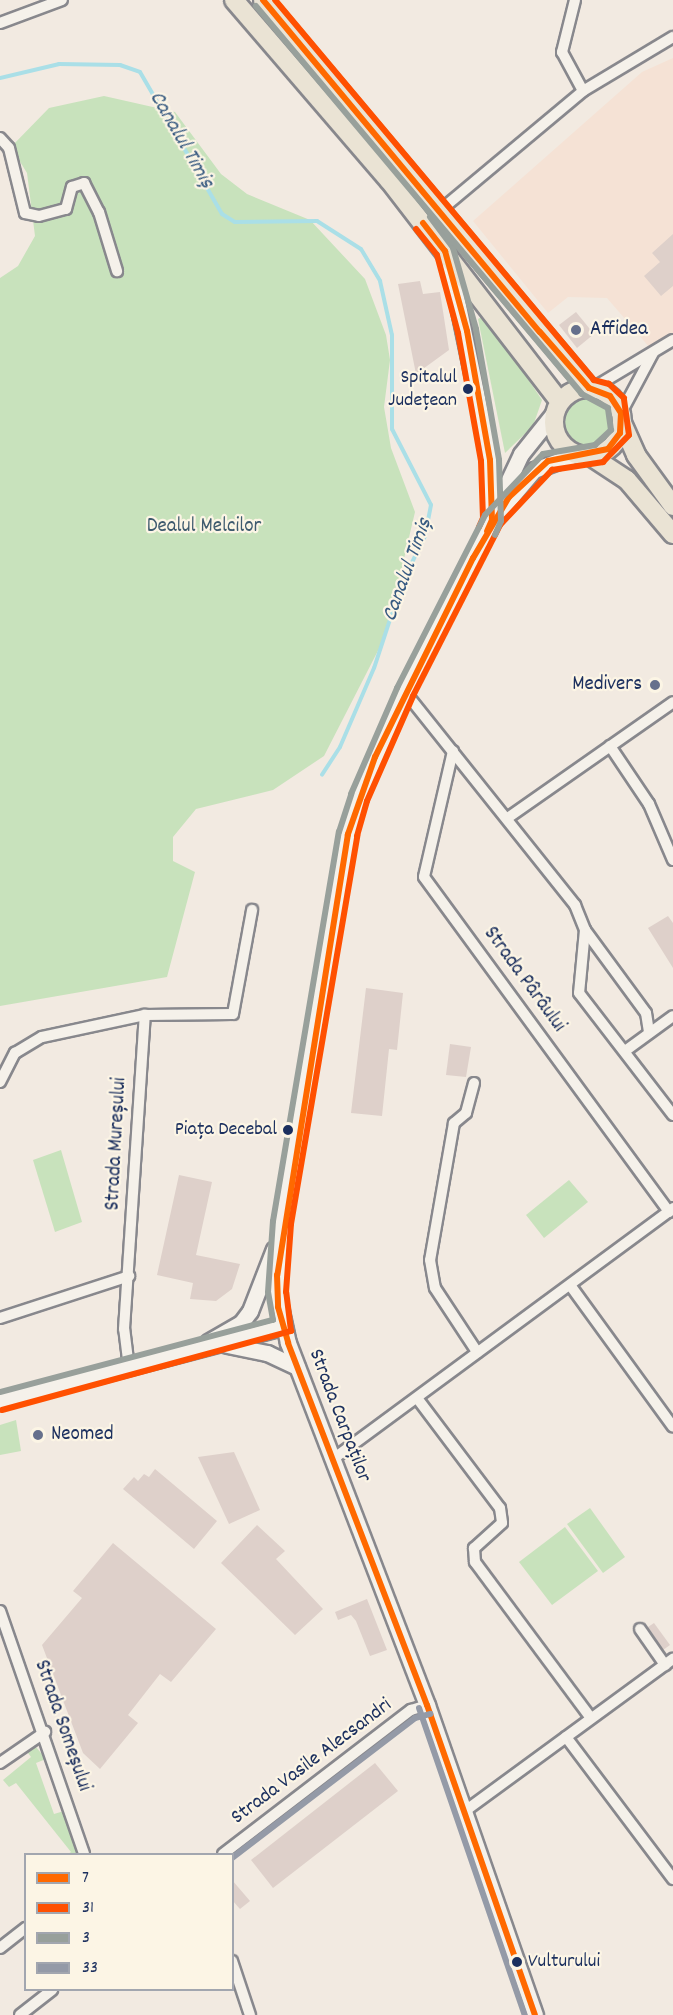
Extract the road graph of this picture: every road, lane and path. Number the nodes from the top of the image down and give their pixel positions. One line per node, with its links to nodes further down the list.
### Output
1 (62, 0): 5 (street)
2 (234, 0): 10 (main road)
3 (263, 0): 9 (main road)
4 (575, 0): 7 (street)
5 (0, 23)
6 (673, 37): 7 (street)
7 (583, 91): 9 (street)
8 (0, 138): 11 (street)
9 (442, 209): 14 (main road)
10 (445, 251): 15 (main road); 19 (main road)
11 (117, 271)
12 (673, 340): 13 (street)
13 (654, 352): 14 (street); 16 (street)
14 (591, 388): 15 (main road); 16 (main road)
15 (559, 406): 17 (main road); 19 (main road, Strada Carpaților)
16 (621, 418): 17 (main road); 18 (main road)
17 (583, 454): 19 (main road, Strada Carpaților); 20 (main road)
18 (673, 507)
19 (492, 520): 21 (main road, Strada Carpaților)
20 (673, 534)
21 (405, 692): 24 (street); 37 (main road, Strada Carpaților)
22 (672, 703): 23 (street)
23 (610, 746): 25 (street); 26 (street)
24 (453, 751): 25 (street); 36 (street, Strada Pârâului)
25 (509, 817): 28 (street)
26 (673, 860)
27 (252, 910): 29 (street)
28 (585, 930): 31 (street); 32 (street)
29 (145, 1016): 33 (street); 38 (street, Strada Mureșului)
30 (673, 1016): 31 (street)
31 (649, 1033): 32 (street)
32 (626, 1051): 35 (street)
33 (0, 1082)
34 (474, 1083): 43 (street)
35 (673, 1115)
36 (671, 1210): 39 (street, Strada Pârâului)
37 (282, 1223): 41 (main road, Strada Carpaților); 44 (main road)
38 (129, 1276): 40 (street); 46 (street, Strada Mureșului)
39 (570, 1285): 43 (street, Strada Pârâului); 49 (street)
40 (0, 1318)
41 (283, 1326): 42 (main road); 45 (main road, Strada Carpaților)
42 (221, 1344): 44 (main road); 45 (main road)
43 (477, 1352): 47 (street, Strada Pârâului)
44 (184, 1354): 46 (main road)
45 (297, 1367): 50 (main road, Strada Carpaților)
46 (129, 1368): 48 (main road)
47 (417, 1398): 50 (street, Strada Pârâului); 55 (street)
48 (0, 1401)
49 (673, 1427)
50 (333, 1459): 54 (main road, Strada Carpaților)
51 (0, 1611): 56 (street, Strada Someșului)
52 (640, 1629): 53 (street)
53 (669, 1662): 55 (street)
54 (427, 1705): 59 (main road, Strada Carpaților); 61 (street, Strada Vasile Alecsandri)
55 (591, 1718): 57 (street)
56 (45, 1732): 58 (street); 60 (street, Strada Someșului)
57 (566, 1737): 59 (street); 62 (street)
58 (0, 1763)
59 (465, 1811): 67 (main road, Strada Carpaților)
60 (84, 1853)
61 (224, 1853)
62 (673, 1878)
63 (24, 1930): 64 (street)
64 (0, 1948)
65 (234, 1966): 69 (street)
66 (50, 1991): 68 (street)
67 (533, 2013)
68 (20, 2015)
69 (250, 2015)

